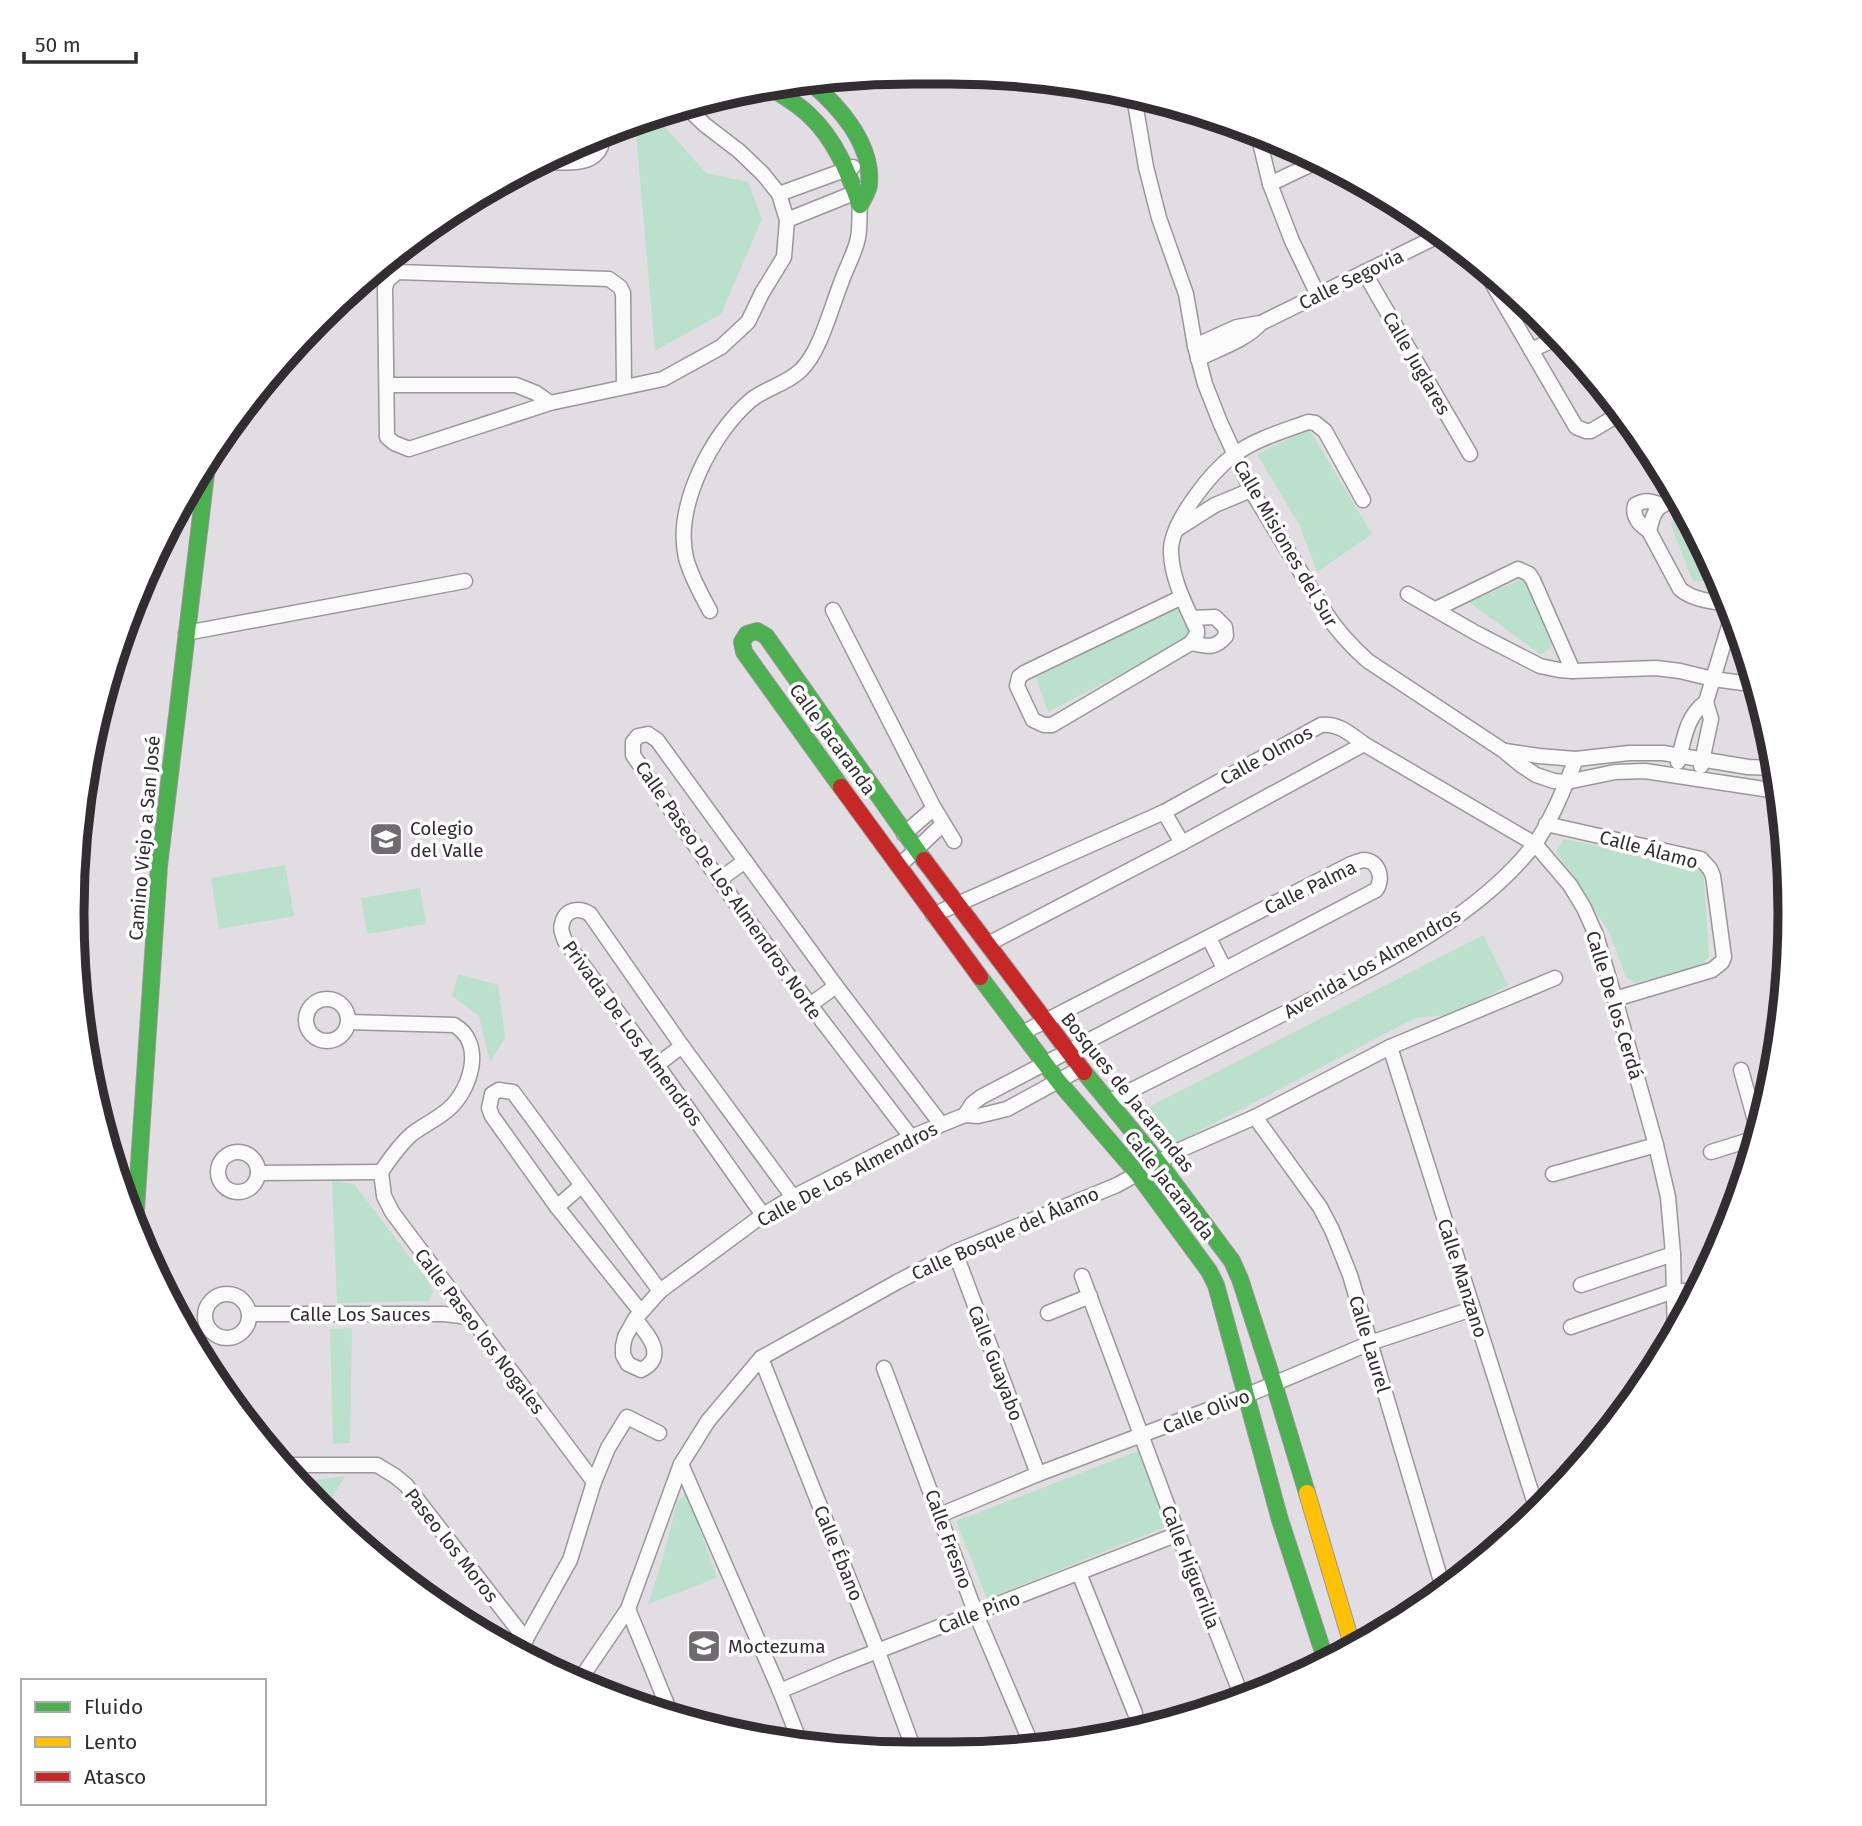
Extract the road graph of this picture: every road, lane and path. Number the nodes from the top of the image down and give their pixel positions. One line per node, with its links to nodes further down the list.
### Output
1 (822, 89): 8 (street)
2 (781, 95): 10 (street)
3 (1136, 106): 21 (street, Calle Misiones del Sur)
4 (693, 114): 12 (street)
5 (602, 145): 7 (street)
6 (1261, 145): 11 (street)
7 (562, 162)
8 (866, 162): 10 (street); 13 (street)
9 (1308, 166): 11 (street)
10 (848, 170): 12 (street); 13 (street)
11 (1270, 184): 18 (street)
12 (779, 194): 14 (street)
13 (862, 195): 14 (street); 43 (street)
14 (787, 219): 23 (street)
15 (1431, 239): 16 (street, Calle Segovia)
16 (1364, 272): 18 (street, Calle Segovia); 27 (street, Calle Juglares)
17 (1500, 293): 20 (street)
18 (1318, 295): 21 (street, Calle Segovia)
19 (1549, 342): 20 (street)
20 (1531, 350): 25 (street)
21 (1196, 352): 26 (street, Calle Misiones del Sur)
22 (387, 385): 23 (street); 24 (street); 24 (street)
23 (624, 386): 24 (street)
24 (550, 403)
25 (1614, 418)
26 (1234, 454): 29 (street); 30 (street, Calle Misiones del Sur); 31 (street)
27 (1470, 454)
28 (205, 482): 46 (street, Camino Viejo a San José)
29 (1204, 486): 33 (street); 35 (street)
30 (1251, 490): 33 (street); 55 (street, Calle Misiones del Sur)
31 (1363, 500)
32 (1669, 502): 34 (street)
33 (1215, 505): 35 (street)
34 (1661, 505): 36 (street); 36 (street)
35 (1177, 528): 39 (street)
36 (1648, 531): 40 (street)
37 (465, 581): 46 (street)
38 (1408, 594): 41 (street)
39 (1182, 597): 44 (street); 48 (street)
40 (1717, 602)
41 (1436, 608): 49 (street); 49 (street)
42 (833, 610): 65 (street)
43 (710, 611)
44 (1192, 618): 48 (street); 48 (street)
45 (1728, 630): 50 (street)
46 (186, 633): 113 (street, Camino Viejo a San José)
47 (747, 634): 54 (street, Bosques de Jacarandas); 59 (street, Calle Jacaranda)
48 (1191, 643)
49 (1573, 671): 50 (street)
50 (1713, 680): 51 (street); 52 (street)
51 (1745, 684)
52 (1706, 702): 56 (street); 58 (street)
53 (1364, 744): 66 (street, Calle Olmos); 71 (street, Calle Olmos); 72 (street, Calle De los Cerdá)
54 (846, 751): 59 (street); 69 (street, Bosques de Jacarandas)
55 (1504, 751): 57 (street, Calle Misiones del Sur); 63 (street, Calle Misiones del Sur)
56 (1680, 755): 57 (street, Calle Misiones del Sur); 58 (street, Calle Misiones del Sur); 61 (street)
57 (1576, 759): 63 (street, Avenida Los Almendros)
58 (1702, 759): 60 (street, Calle Misiones del Sur); 62 (street)
59 (826, 765): 75 (street, Calle Jacaranda)
60 (1765, 768)
61 (1675, 774): 62 (street); 63 (street)
62 (1698, 778): 64 (street)
63 (1567, 782): 68 (street, Avenida Los Almendros)
64 (1768, 790)
65 (934, 808): 67 (street); 69 (street)
66 (1164, 812): 71 (street); 77 (street, Calle Olmos)
67 (943, 824): 70 (street); 73 (street)
68 (1546, 824): 72 (street, Avenida Los Almendros); 84 (street, Calle Álamo)
69 (904, 834): 73 (street, Bosques de Jacarandas)
70 (954, 841)
71 (1182, 843): 80 (street, Calle Olmos)
72 (1535, 844): 84 (street, Calle De los Cerdá); 97 (street, Avenida Los Almendros)
73 (916, 849): 75 (street); 77 (street, Bosques de Jacarandas)
74 (745, 861): 76 (street); 76 (street, Calle Paseo De Los Almendros Norte); 83 (street, Calle Paseo De Los Almendros Norte)
75 (899, 866): 78 (street, Calle Jacaranda)
76 (719, 880): 85 (street, Calle Paseo De Los Almendros Norte)
77 (957, 904): 78 (street, Calle Olmos); 80 (street, Bosques de Jacarandas)
78 (933, 915): 88 (street, Calle Jacaranda)
79 (1209, 938): 81 (street); 81 (street, Calle Palma); 86 (street, Calle Palma)
80 (988, 944): 86 (street, Bosques de Jacarandas)
81 (1224, 968): 91 (street, Calle Palma)
82 (1555, 978): 90 (street, Calle Bosque del Álamo)
83 (836, 986): 85 (street); 101 (street, Calle Paseo De Los Almendros Norte)
84 (1615, 999): 104 (street, Calle De los Cerdá)
85 (810, 1005): 102 (street, Calle Paseo De Los Almendros Norte)
86 (1044, 1021): 88 (street, Calle Palma); 91 (street, Bosques de Jacarandas)
87 (348, 1022): 107 (street)
88 (1022, 1033): 92 (street, Calle Jacaranda)
89 (682, 1046): 93 (street); 93 (street, Privada De Los Almendros); 112 (street, Privada De Los Almendros)
90 (1390, 1047): 100 (street, Calle Bosque del Álamo); 124 (street, Calle Manzano)
91 (1066, 1051): 92 (street, Calle De Los Almendros); 94 (street, Bosques de Jacarandas)
92 (1045, 1063): 96 (street, Calle Jacaranda); 99 (street, Calle De Los Almendros)
93 (657, 1065): 115 (street, Privada De Los Almendros)
94 (1080, 1069): 96 (street, Calle De Los Almendros); 97 (street, Bosques de Jacarandas)
95 (1741, 1070): 98 (street)
96 (1058, 1081): 99 (street, Calle De Los Almendros); 109 (street, Calle Jacaranda)
97 (1108, 1102): 106 (street, Bosques de Jacarandas)
98 (1753, 1114)
99 (965, 1115): 101 (street, Calle De Los Almendros)
100 (1255, 1117): 106 (street, Calle Bosque del Álamo); 130 (street, Calle Laurel)
101 (941, 1124): 102 (street, Calle De Los Almendros)
102 (911, 1137): 112 (street, Calle De Los Almendros)
103 (1746, 1141): 105 (street)
104 (1656, 1145): 110 (street); 117 (street, Calle De los Cerdá)
105 (1711, 1152)
106 (1157, 1162): 109 (street, Calle Bosque del Álamo); 133 (street, Bosques de Jacarandas)
107 (381, 1172): 108 (street); 128 (street, Calle Paseo los Nogales)
108 (258, 1173)
109 (1137, 1173): 116 (street, Calle Bosque del Álamo); 134 (street, Calle Jacaranda)
110 (1553, 1174)
111 (581, 1186): 114 (street); 114 (street); 120 (street)
112 (793, 1198): 115 (street, Calle De Los Almendros)
113 (136, 1202)
114 (557, 1206): 120 (street, Calle De Los Almendros)
115 (763, 1215): 120 (street, Calle De Los Almendros)
116 (955, 1252): 131 (street, Calle Bosque del Álamo); 139 (street, Calle Guayabo)
117 (1673, 1254): 119 (street); 121 (street, Calle De los Cerdá)
118 (1082, 1276): 123 (street, Calle Higuerilla)
119 (1581, 1285)
120 (660, 1291)
121 (1674, 1291): 122 (street); 126 (street, Calle De los Cerdá); 129 (street)
122 (1687, 1291)
123 (1090, 1296): 125 (street); 136 (street, Calle Higuerilla)
124 (1472, 1309): 130 (street, Calle Olivo); 141 (street, Calle Manzano)
125 (1048, 1313)
126 (1674, 1313)
127 (249, 1314): 128 (street, Calle Los Sauces)
128 (470, 1317): 140 (street, Calle Paseo los Nogales)
129 (1571, 1327)
130 (1370, 1343): 133 (street, Calle Olivo); 146 (street, Calle Laurel)
131 (761, 1358): 137 (street, Calle Bosque del Álamo); 152 (street, Calle Ébano)
132 (884, 1367): 142 (street, Calle Fresno)
133 (1275, 1384): 134 (street, Calle Olivo); 143 (street, Bosques de Jacarandas)
134 (1245, 1396): 136 (street, Calle Olivo); 143 (street, Calle Jacaranda)
135 (659, 1433): 140 (street)
136 (1143, 1435): 139 (street, Calle Olivo); 144 (street, Calle Higuerilla)
137 (681, 1464): 147 (street, Calle Bosque del Álamo); 156 (street)
138 (295, 1465): 150 (street, Paseo los Moros)
139 (1038, 1474): 142 (street, Calle Olivo)
140 (594, 1482): 150 (street)
141 (1534, 1500)
142 (940, 1515): 148 (street, Calle Fresno)
143 (1296, 1515): 149 (street, Bosques de Jacarandas); 153 (street, Calle Jacaranda)
144 (1178, 1534): 145 (street, Calle Pino); 155 (street, Calle Higuerilla)
145 (1079, 1573): 148 (street, Calle Pino); 158 (street)
146 (1441, 1580)
147 (628, 1609): 154 (street, Calle Bosque del Álamo); 157 (street)
148 (976, 1614): 152 (street, Calle Pino); 160 (street, Calle Fresno)
149 (1349, 1639)
150 (526, 1640): 151 (street)
151 (523, 1645)
152 (878, 1652): 156 (street, Calle Pino); 161 (street, Calle Ébano)
153 (1325, 1652)
154 (584, 1674)
155 (1239, 1689)
156 (780, 1692): 159 (street)
157 (668, 1705)
158 (1135, 1713)
159 (797, 1734)
160 (1029, 1738)
161 (911, 1742)

